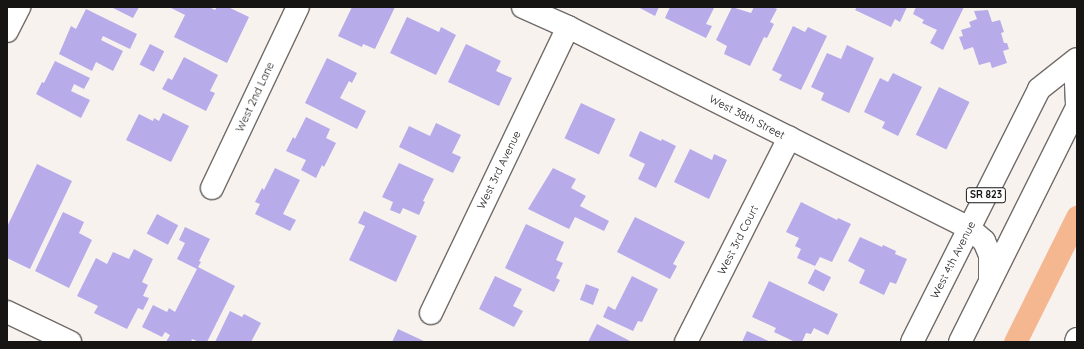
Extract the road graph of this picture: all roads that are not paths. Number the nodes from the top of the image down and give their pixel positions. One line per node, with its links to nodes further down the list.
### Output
1 (19, 7): 5 (street)
2 (298, 7): 9 (street, West 2nd Lane)
3 (523, 7): 4 (street, West 38th Street)
4 (568, 27): 8 (street, West 38th Street); 13 (street, West 3rd Avenue)
5 (7, 31)
6 (1076, 61): 7 (street, West 4th Avenue / SR 823); 10 (street, West 4th Avenue / SR 823)
7 (1077, 106): 11 (street, West 4th Avenue / SR 823)
8 (789, 138): 10 (street, West 38th Street); 15 (street, West 3rd Court)
9 (212, 188)
10 (969, 228): 11 (street, West 38th Street); 16 (street, West 4th Avenue / SR 823)
11 (990, 282): 17 (street, West 4th Avenue / SR 823)
12 (7, 312): 14 (street)
13 (431, 313)
14 (70, 342)
15 (686, 342)
16 (912, 342)
17 (960, 342)

